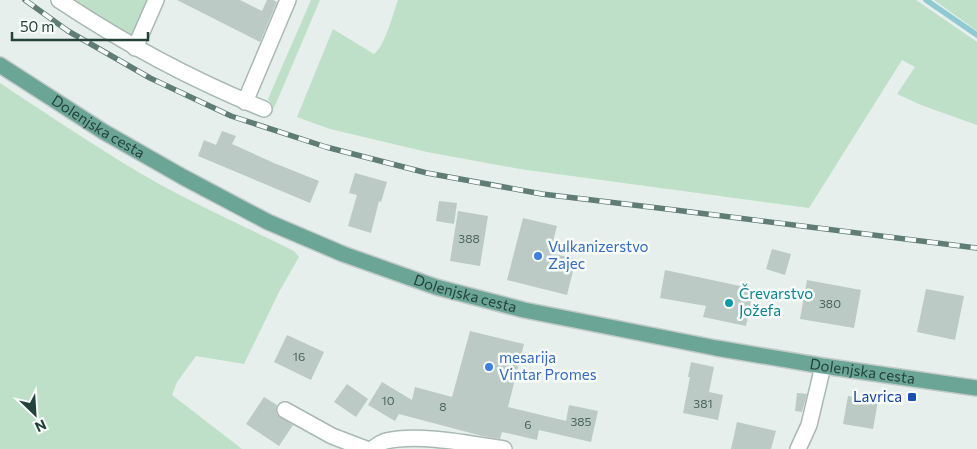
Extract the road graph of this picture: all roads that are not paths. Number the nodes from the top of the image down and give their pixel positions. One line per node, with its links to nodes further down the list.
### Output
1 (59, 0): 4 (street)
2 (156, 0): 4 (street)
3 (288, 0): 6 (street)
4 (135, 48): 6 (street)
5 (0, 65): 8 (main road, Dolenjska cesta)
6 (245, 102): 7 (street)
7 (264, 109)
8 (823, 366): 9 (main road, Dolenjska cesta); 14 (street)
9 (977, 388)
10 (284, 410): 11 (street)
11 (366, 449)
12 (372, 449): 13 (street)
13 (504, 449)
14 (798, 449)

